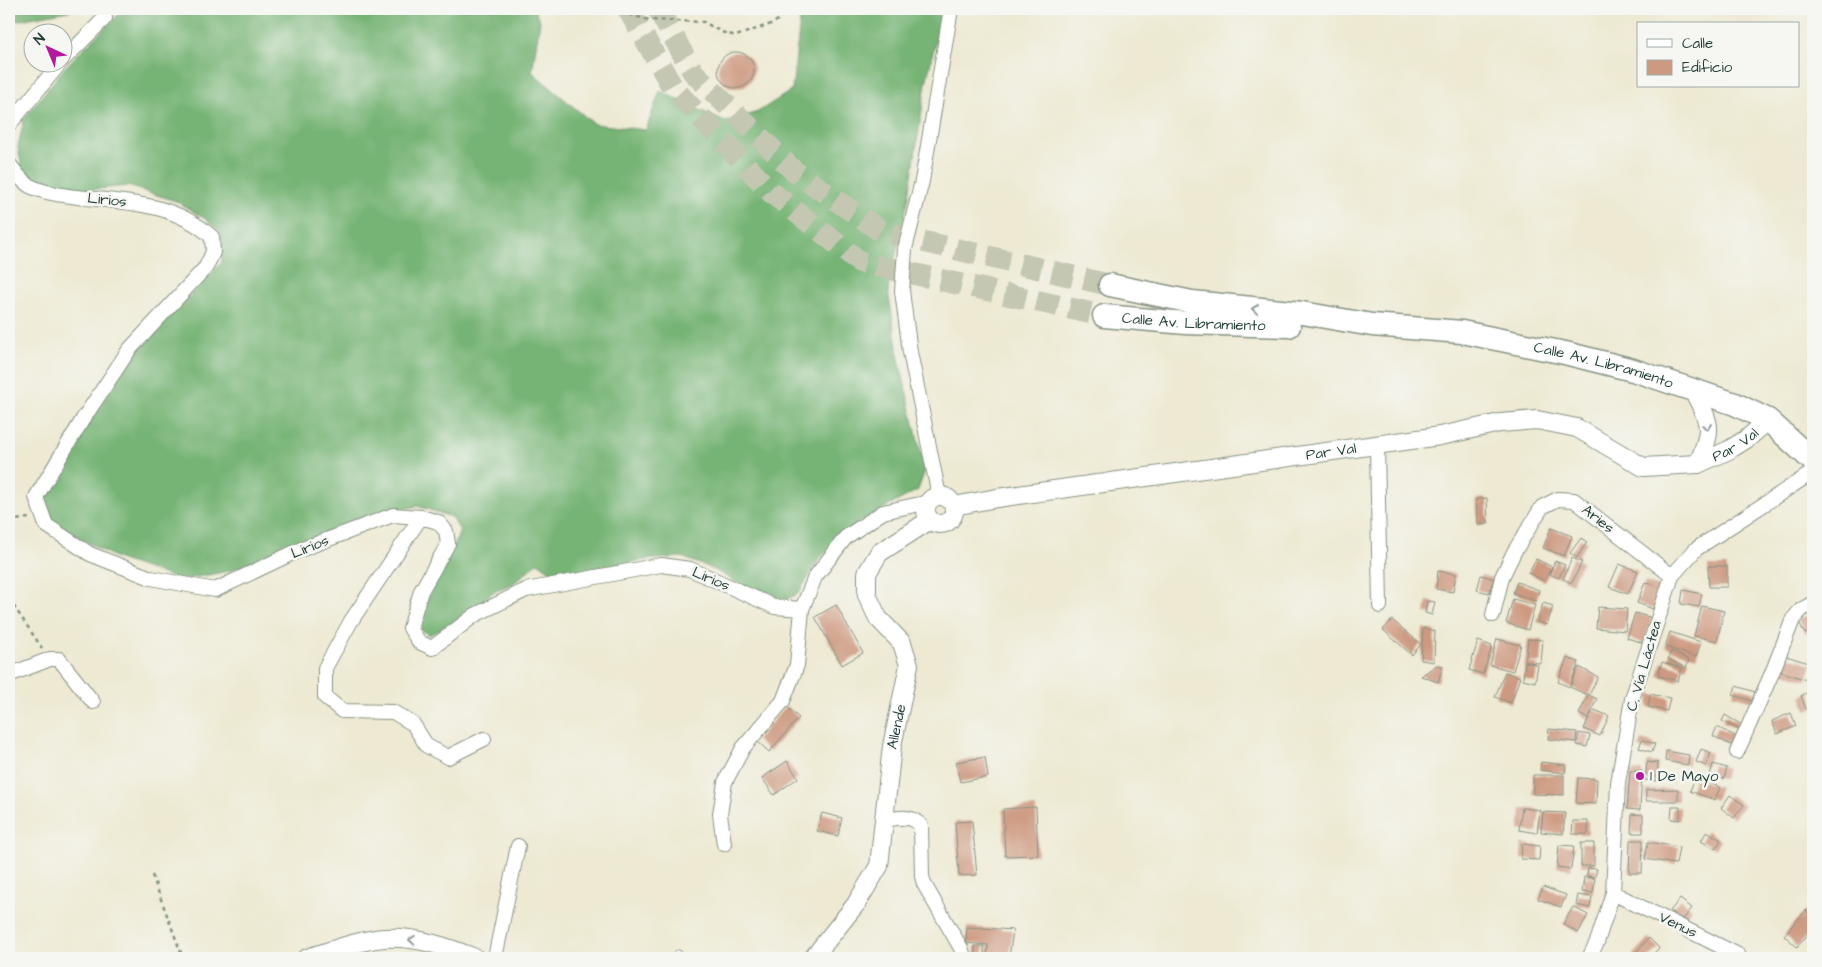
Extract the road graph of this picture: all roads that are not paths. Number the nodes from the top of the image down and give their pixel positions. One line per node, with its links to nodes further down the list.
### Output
1 (102, 9): 3 (street)
2 (951, 9): 16 (street)
3 (72, 52)
4 (54, 72): 5 (street)
5 (9, 125)
6 (9, 164): 18 (street, Lirios)
7 (1110, 285): 9 (main road, Calle Av. Libramiento, one-way to 7)
8 (1104, 316): 9 (main road, Calle Av. Libramiento)
9 (1372, 325): 10 (main road, Calle Av. Libramiento)
10 (1693, 390): 11 (main road, Calle Av. Libramiento); 14 (street, Par Val, one-way to 14)
11 (1768, 420): 13 (main road, Calle Av. Libramiento); 14 (street, Par Val)
12 (1377, 444): 14 (street, Par Val); 17 (street, Par Val); 22 (street)
13 (1813, 461)
14 (1698, 464)
15 (1813, 472): 20 (street, C. Vía Láctea)
16 (934, 499): 17 (street); 19 (street); 23 (street)
17 (954, 506): 19 (street)
18 (421, 517): 23 (street, Lirios); 27 (street)
19 (930, 520): 29 (street, Allende)
20 (1672, 576): 24 (street, Aries); 32 (street, C. Vía Láctea)
21 (1813, 603): 28 (street)
22 (1380, 606)
23 (802, 609): 30 (street)
24 (1493, 615)
25 (9, 675): 26 (street)
26 (93, 702)
27 (484, 739)
28 (1737, 752)
29 (884, 820): 36 (street, Allende); 37 (street)
30 (724, 844)
31 (518, 846): 35 (street)
32 (1614, 893): 38 (street, C. Vía Láctea); 39 (street, Venus)
33 (307, 958): 34 (street, one-way to 33)
34 (475, 958)
35 (495, 958)
36 (813, 958)
37 (964, 958)
38 (1589, 958)
39 (1740, 958)

